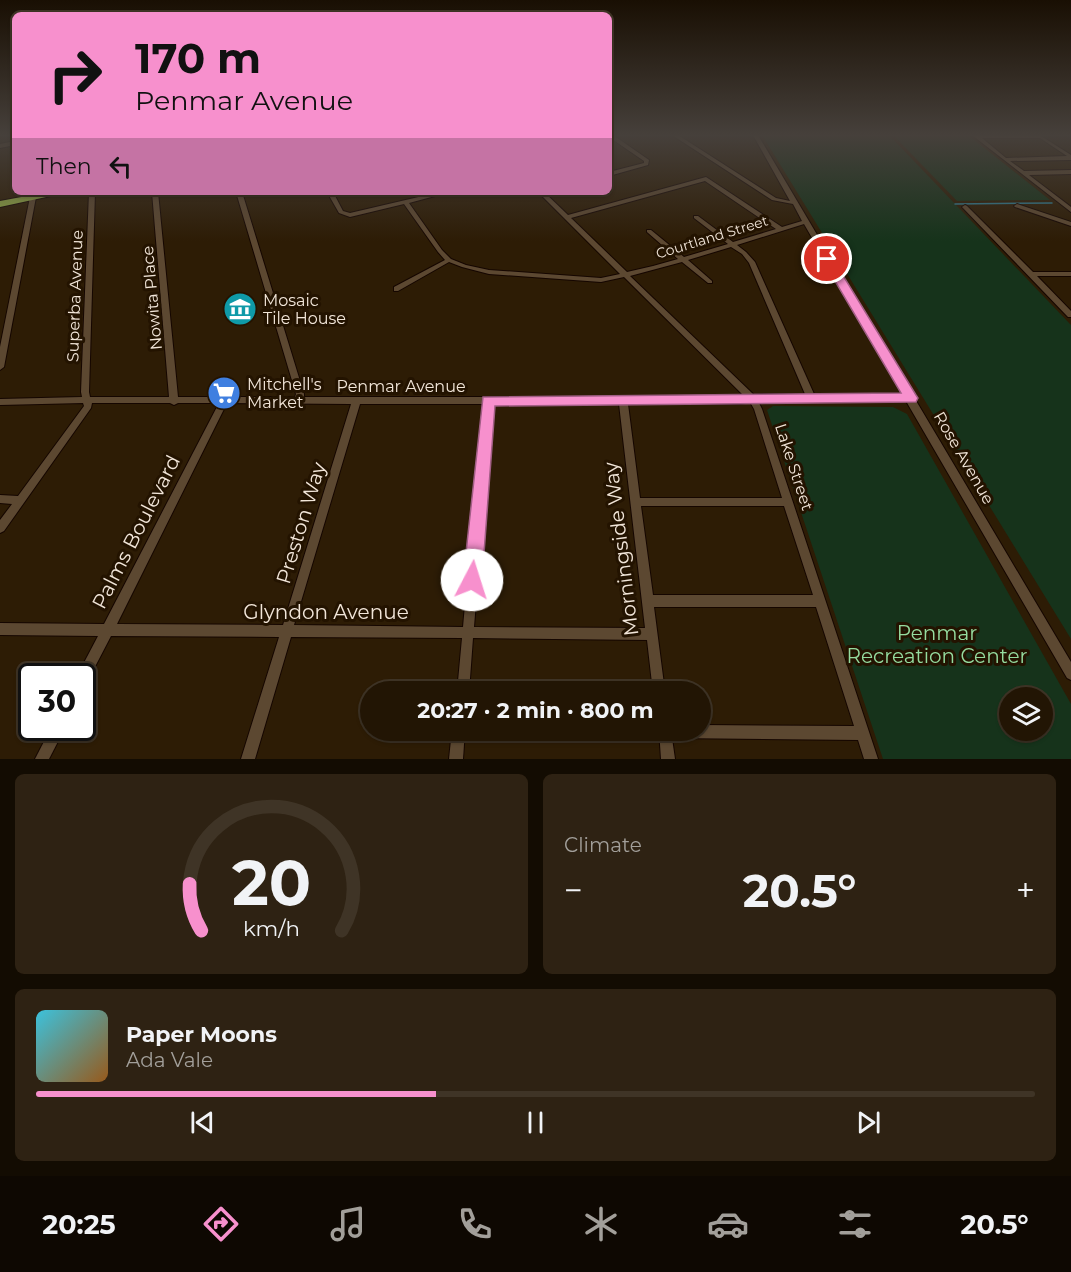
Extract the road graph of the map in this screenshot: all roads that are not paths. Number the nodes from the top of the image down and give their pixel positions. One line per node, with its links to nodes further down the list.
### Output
1 (730, 170): 17 (street)
2 (775, 170): 17 (street, Rose Avenue)
3 (1020, 170): 5 (street)
4 (1071, 172): 5 (street)
5 (1023, 173): 15 (street)
6 (44, 195): 13 (highway)
7 (92, 195): 43 (street, Superba Avenue)
8 (155, 195): 48 (street, Nowita Place)
9 (239, 195): 41 (street)
10 (332, 195): 16 (street)
11 (435, 195): 16 (street)
12 (544, 195): 22 (street, Lake Street)
13 (33, 197): 18 (highway); 37 (street)
14 (1071, 200): 15 (street)
15 (1059, 201): 21 (street)
16 (406, 202): 30 (street)
17 (794, 203): 24 (street, Rose Avenue)
18 (0, 204)
19 (1017, 206): 25 (street)
20 (965, 207): 32 (street)
21 (1071, 210)
22 (566, 217): 26 (street); 31 (street, Lake Street)
23 (696, 217): 28 (street)
24 (805, 222): 26 (street, Courtland Street); 39 (street, Rose Avenue)
25 (1071, 224)
26 (780, 229): 28 (street, Courtland Street)
27 (649, 231): 29 (street)
28 (732, 244): 29 (street, Courtland Street); 38 (street)
29 (683, 259): 31 (street, Courtland Street); 34 (street)
30 (449, 260): 31 (street, Courtland Street); 35 (street)
31 (625, 274): 40 (street, Lake Street)
32 (1031, 274): 33 (street); 36 (street)
33 (1071, 274)
34 (710, 282)
35 (396, 289)
36 (1071, 315)
37 (0, 367)
38 (811, 398): 39 (street, Penmar Avenue); 40 (street, Penmar Avenue)
39 (911, 398): 62 (street, Rose Avenue)
40 (752, 399): 46 (street, Penmar Avenue); 52 (street, Lake Street)
41 (299, 400): 44 (street, Penmar Avenue); 45 (street, Penmar Avenue)
42 (488, 400): 45 (street, Penmar Avenue); 46 (street, Penmar Avenue); 59 (street)
43 (87, 401): 47 (street, Penmar Avenue); 48 (street, Penmar Avenue); 50 (street)
44 (224, 401): 48 (street, Penmar Avenue); 57 (street, Palms Boulevard)
45 (357, 401): 58 (street, Preston Way)
46 (622, 401): 51 (street, Morningside Way)
47 (0, 402)
48 (174, 402)
49 (0, 500): 50 (street)
50 (20, 500): 53 (street)
51 (636, 502): 52 (street); 54 (street, Morningside Way)
52 (788, 502): 55 (street, Lake Street)
53 (0, 528)
54 (648, 601): 55 (street); 60 (street, Morningside Way)
55 (819, 601): 66 (street, Lake Street)
56 (0, 629): 57 (street, Glyndon Avenue)
57 (108, 630): 58 (street, Glyndon Avenue); 61 (street, Palms Boulevard)
58 (287, 631): 59 (street, Glyndon Avenue); 71 (street, Preston Way)
59 (468, 633): 60 (street, Glyndon Avenue); 63 (street)
60 (651, 634): 64 (street, Morningside Way)
61 (91, 663)
62 (1071, 674)
63 (464, 681)
64 (657, 681)
65 (711, 731): 66 (street)
66 (862, 733): 74 (street, Lake Street)
67 (51, 741): 70 (street)
68 (458, 741): 72 (street)
69 (666, 741): 73 (street)
70 (42, 759)
71 (248, 759)
72 (456, 759)
73 (668, 759)
74 (871, 759)

